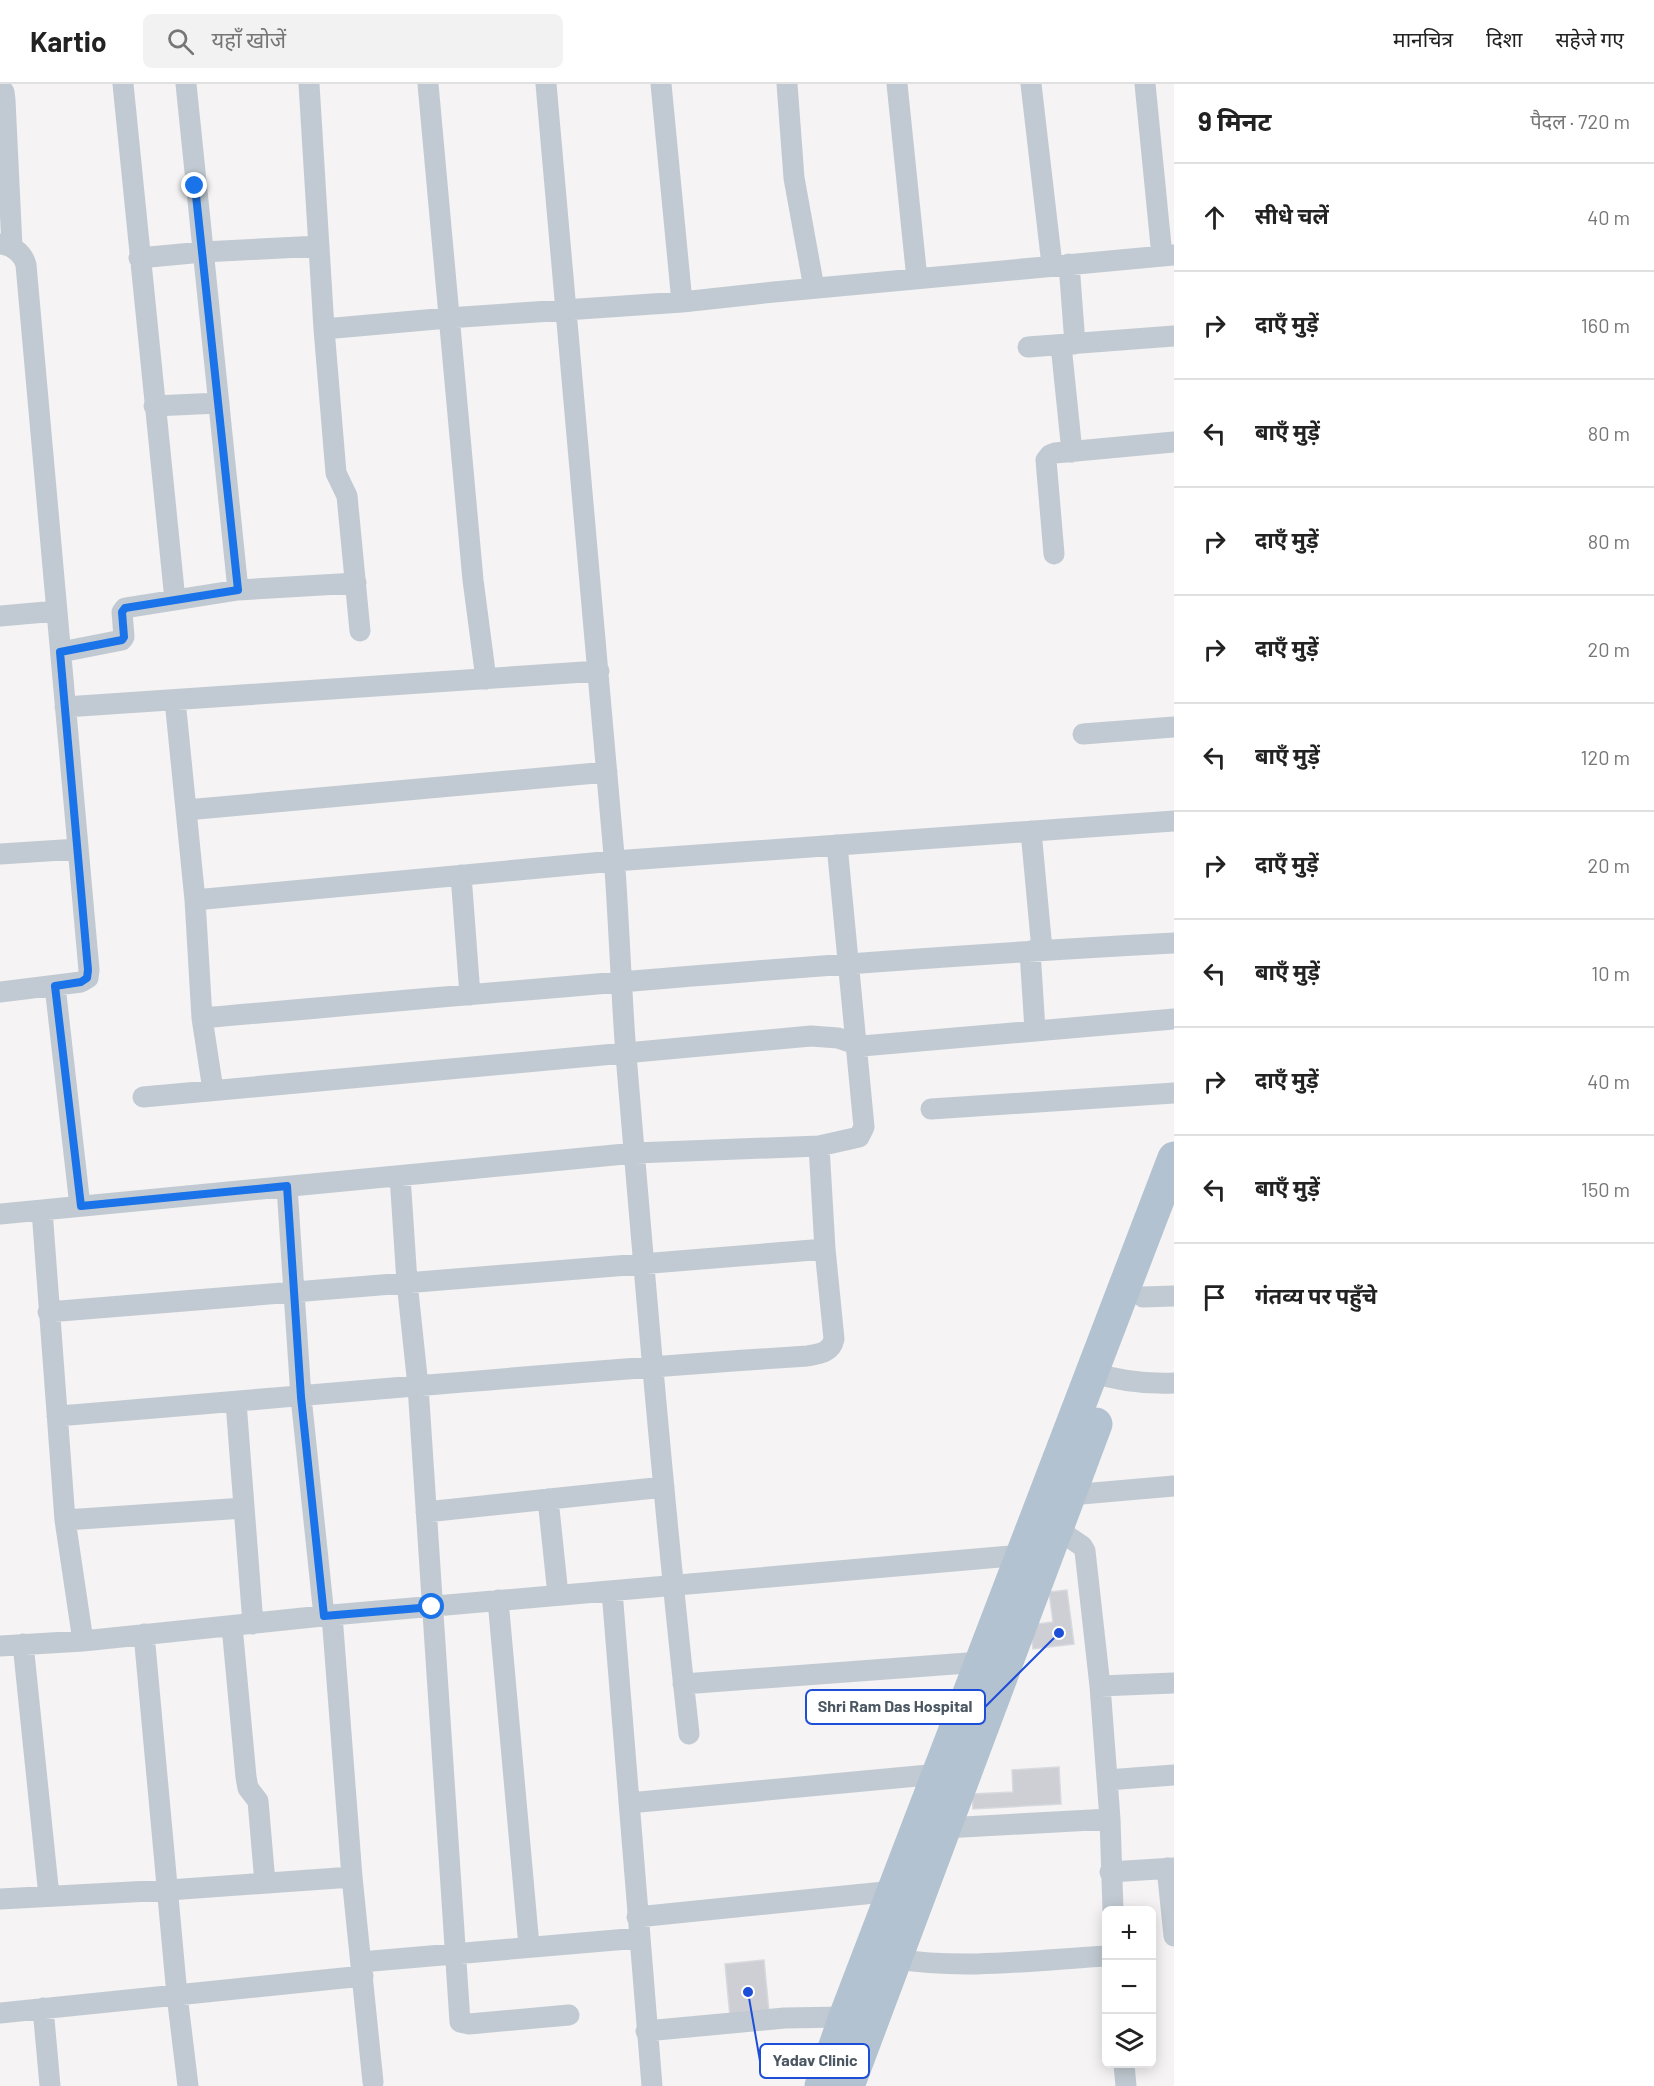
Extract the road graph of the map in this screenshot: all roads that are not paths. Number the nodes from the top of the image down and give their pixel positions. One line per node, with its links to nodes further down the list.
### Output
1 (123, 84): 16 (street)
2 (186, 84): 14 (street)
3 (309, 84): 13 (street)
4 (428, 84): 22 (street)
5 (546, 84): 21 (street)
6 (661, 84): 20 (street)
7 (787, 84): 19 (street)
8 (897, 84): 18 (street)
9 (1031, 84): 17 (street)
10 (1145, 84): 15 (street)
11 (0, 87): 12 (street)
12 (6, 246): 35 (street)
13 (319, 246): 14 (street); 23 (street)
14 (203, 252): 16 (street); 27 (street)
15 (1168, 255): 17 (street)
16 (139, 258): 28 (street)
17 (1060, 264): 18 (street); 25 (street)
18 (916, 279): 19 (street)
19 (814, 288): 20 (street)
20 (682, 302): 21 (street)
21 (568, 310): 22 (street); 39 (street)
22 (448, 318): 23 (street); 40 (street)
23 (324, 329): 32 (street)
24 (1174, 336): 25 (street)
25 (1068, 344): 26 (street); 30 (street)
26 (1028, 347)
27 (219, 403): 28 (street); 33 (street)
28 (154, 406): 34 (street)
29 (1174, 442): 30 (street)
30 (1072, 452): 31 (street)
31 (1054, 554)
32 (356, 582): 33 (street); 37 (street)
33 (238, 590): 34 (street)
34 (175, 600): 38 (street)
35 (57, 611): 36 (street); 38 (street)
36 (0, 616)
37 (360, 631)
38 (60, 652): 42 (street)
39 (598, 672): 40 (street); 45 (street)
40 (486, 679): 41 (street)
41 (175, 700): 42 (street); 46 (street)
42 (65, 707): 50 (street)
43 (1174, 727): 44 (street)
44 (1083, 734)
45 (607, 772): 46 (street); 52 (street)
46 (186, 810): 54 (street)
47 (1174, 821): 48 (street)
48 (1031, 831): 49 (street); 56 (street)
49 (837, 845): 52 (street); 57 (street)
50 (78, 849): 51 (street); 59 (street)
51 (0, 854)
52 (614, 861): 53 (street); 58 (street)
53 (461, 875): 54 (street); 61 (street)
54 (195, 900): 62 (street)
55 (1174, 943): 56 (street)
56 (1036, 950): 57 (street); 64 (street)
57 (849, 964): 58 (street); 65 (street)
58 (621, 982): 61 (street); 66 (street)
59 (55, 986): 60 (street); 76 (street)
60 (0, 992)
61 (470, 995): 62 (street)
62 (202, 1018): 67 (street)
63 (1174, 1019): 64 (street)
64 (1035, 1030): 65 (street)
65 (858, 1045): 66 (street); 71 (street)
66 (626, 1052): 67 (street); 72 (street)
67 (213, 1090): 69 (street)
68 (1174, 1093): 70 (street)
69 (142, 1097)
70 (931, 1109)
71 (819, 1146): 72 (street); 80 (street)
72 (635, 1153): 74 (street); 81 (street)
73 (1174, 1158): 87 (main road)
74 (400, 1176): 75 (street); 82 (street)
75 (287, 1186): 76 (street); 83 (street)
76 (81, 1206): 77 (street)
77 (42, 1210): 78 (street); 85 (street)
78 (0, 1214)
79 (1174, 1214): 84 (main road)
80 (825, 1249): 81 (street); 86 (street)
81 (643, 1262): 82 (street); 86 (street)
82 (407, 1282): 83 (street); 89 (street)
83 (293, 1293): 85 (street); 90 (street)
84 (1158, 1296): 87 (main road)
85 (48, 1312): 92 (street)
86 (654, 1365): 89 (street); 94 (street)
87 (1102, 1376): 88 (street); 95 (main road); 101 (main road)
88 (1174, 1383)
89 (418, 1386): 90 (street); 98 (street)
90 (301, 1397): 91 (street); 107 (street)
91 (236, 1402): 92 (street); 97 (street)
92 (57, 1416): 99 (street)
93 (1174, 1486): 95 (street)
94 (664, 1487): 96 (street); 102 (street)
95 (1070, 1495): 100 (main road)
96 (549, 1499): 98 (street); 104 (street)
97 (244, 1508): 99 (street); 108 (street)
98 (426, 1512): 106 (street)
99 (65, 1520): 110 (street)
100 (1057, 1529): 116 (street); 123 (main road)
101 (1022, 1555): 102 (street); 113 (main road)
102 (674, 1585): 103 (street); 115 (street)
103 (612, 1591): 104 (street); 121 (street)
104 (558, 1595): 105 (street)
105 (498, 1600): 106 (street); 135 (street)
106 (432, 1607): 107 (street); 136 (street)
107 (328, 1616): 108 (street); 126 (street)
108 (242, 1625): 109 (street); 127 (street)
109 (144, 1634): 110 (street); 128 (street)
110 (83, 1641): 111 (street)
111 (23, 1644): 112 (street); 130 (street)
112 (0, 1646)
113 (981, 1662): 115 (street); 118 (main road)
114 (1174, 1683): 116 (street)
115 (684, 1684): 117 (street)
116 (1100, 1686): 120 (street)
117 (689, 1734)
118 (939, 1774): 121 (street); 129 (main road)
119 (1174, 1775): 120 (street)
120 (1107, 1780): 122 (street)
121 (629, 1803): 133 (street)
122 (1110, 1819): 123 (street); 125 (street)
123 (945, 1828): 138 (main road)
124 (1171, 1868): 125 (street); 134 (street)
125 (1110, 1872): 132 (street)
126 (352, 1877): 127 (street); 139 (street)
127 (265, 1883): 128 (street)
128 (169, 1890): 130 (street); 140 (street)
129 (894, 1891): 133 (street); 144 (main road)
130 (49, 1896): 131 (street)
131 (0, 1899)
132 (1113, 1906)
133 (638, 1927): 135 (street); 145 (street)
134 (1174, 1936)
135 (529, 1946): 136 (street)
136 (455, 1953): 139 (street); 143 (street)
137 (1102, 1956): 138 (street)
138 (896, 1959): 152 (main road)
139 (362, 1969): 140 (street); 147 (street)
140 (177, 1995): 141 (street); 149 (street)
141 (43, 2008): 142 (street); 148 (street)
142 (0, 2013)
143 (569, 2015)
144 (845, 2017): 145 (street); 151 (main road)
145 (646, 2031): 150 (street)
146 (1124, 2068): 153 (street)
147 (373, 2082)
148 (50, 2086)
149 (188, 2086)
150 (652, 2086)
151 (821, 2086)
152 (848, 2086)
153 (1126, 2086)

